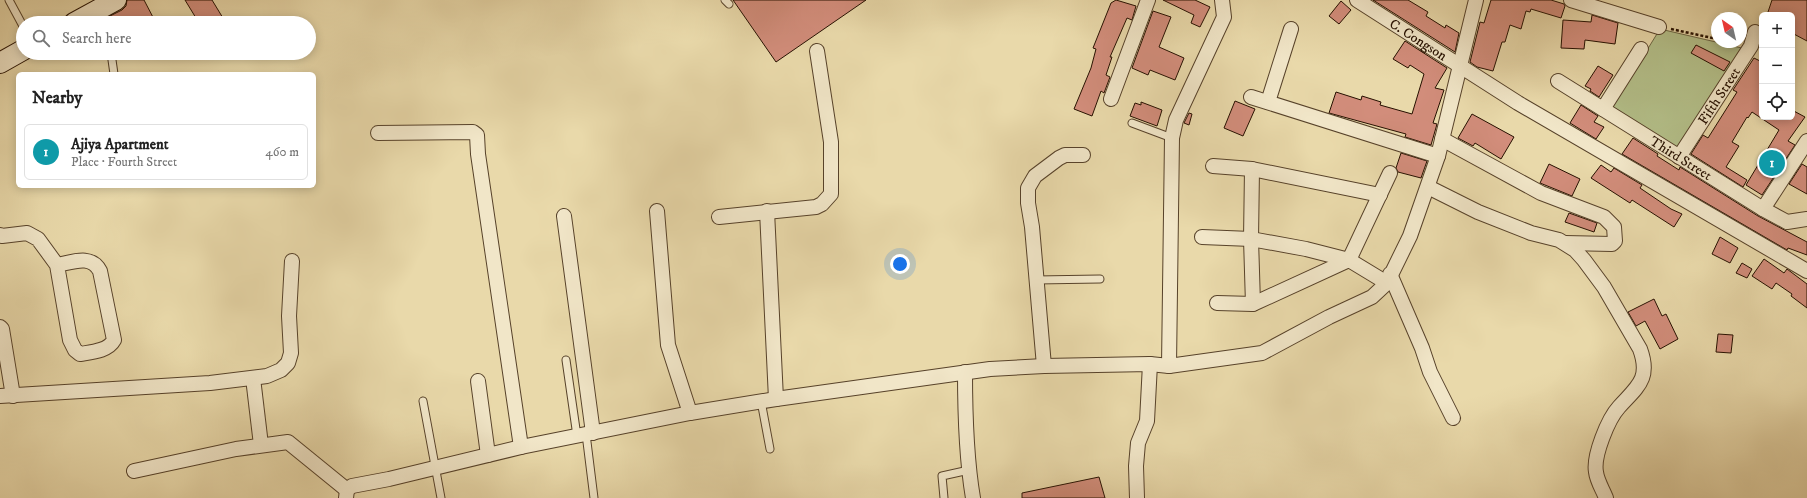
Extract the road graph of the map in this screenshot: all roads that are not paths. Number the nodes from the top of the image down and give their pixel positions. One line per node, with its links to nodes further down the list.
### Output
1 (9, 0): 8 (lane)
2 (116, 0): 9 (main road)
3 (1148, 0): 22 (street)
4 (1222, 0): 27 (street)
5 (1357, 0): 18 (street, C. Congson)
6 (1476, 0): 18 (street)
7 (1571, 0): 10 (street)
8 (18, 16)
9 (92, 16)
10 (1659, 27)
11 (1292, 29): 23 (street)
12 (1755, 32): 32 (street, Fifth Street)
13 (1641, 49): 24 (street)
14 (817, 51): 40 (street)
15 (16, 53): 16 (main road)
16 (3, 59)
17 (112, 60): 19 (lane)
18 (1461, 65): 28 (street); 51 (street, C. Congson)
19 (114, 72)
20 (1558, 81): 24 (street, Third Street)
21 (1251, 97): 23 (street)
22 (1111, 99)
23 (1268, 102): 31 (street)
24 (1603, 109): 32 (street, Third Street)
25 (1132, 123): 27 (lane)
26 (378, 133): 73 (street)
27 (1172, 138): 61 (street)
28 (1442, 139): 31 (street); 47 (street)
29 (1807, 141): 38 (street)
30 (1083, 155): 54 (street)
31 (1438, 156): 36 (street)
32 (1679, 157): 38 (street, Third Street)
33 (1213, 166): 34 (street)
34 (1252, 169): 37 (street); 46 (street)
35 (1390, 173): 37 (street)
36 (1428, 187): 47 (street); 52 (street)
37 (1380, 195): 48 (street)
38 (1763, 209): 43 (street, Third Street)
39 (657, 211): 69 (street)
40 (767, 212): 42 (street); 66 (street)
41 (564, 216): 71 (street)
42 (719, 217)
43 (1807, 219)
44 (0, 235): 50 (street)
45 (1202, 237): 46 (street)
46 (1251, 239): 48 (street); 56 (street)
47 (1565, 243): 85 (street)
48 (1349, 260): 52 (street); 56 (street)
49 (292, 261): 63 (street)
50 (57, 265): 50 (street)
51 (1807, 271)
52 (1389, 278): 61 (street); 70 (street)
53 (1100, 279): 54 (lane)
54 (1036, 280): 60 (street)
55 (1218, 303): 56 (street)
56 (1253, 304)
57 (0, 327): 65 (street)
58 (566, 360): 71 (lane)
59 (1150, 364): 60 (street); 61 (street); 84 (street)
60 (1044, 366): 62 (street)
61 (1169, 366)
62 (965, 372): 66 (street); 77 (street)
63 (253, 378): 65 (street); 72 (street)
64 (478, 381): 75 (street)
65 (7, 396)
66 (776, 399): 68 (street)
67 (423, 401): 76 (lane)
68 (760, 401): 69 (street); 74 (lane)
69 (690, 413): 71 (street)
70 (1453, 418)
71 (585, 434): 73 (street); 81 (lane)
72 (261, 445): 78 (street); 79 (street)
73 (521, 447): 75 (street)
74 (770, 448)
75 (488, 455): 76 (street)
76 (436, 468): 79 (street); 80 (lane)
77 (969, 470): 82 (lane); 83 (street)
78 (134, 471)
79 (346, 494)
80 (441, 498)
81 (594, 498)
82 (944, 498)
83 (973, 498)
84 (1137, 498)
85 (1606, 498)

